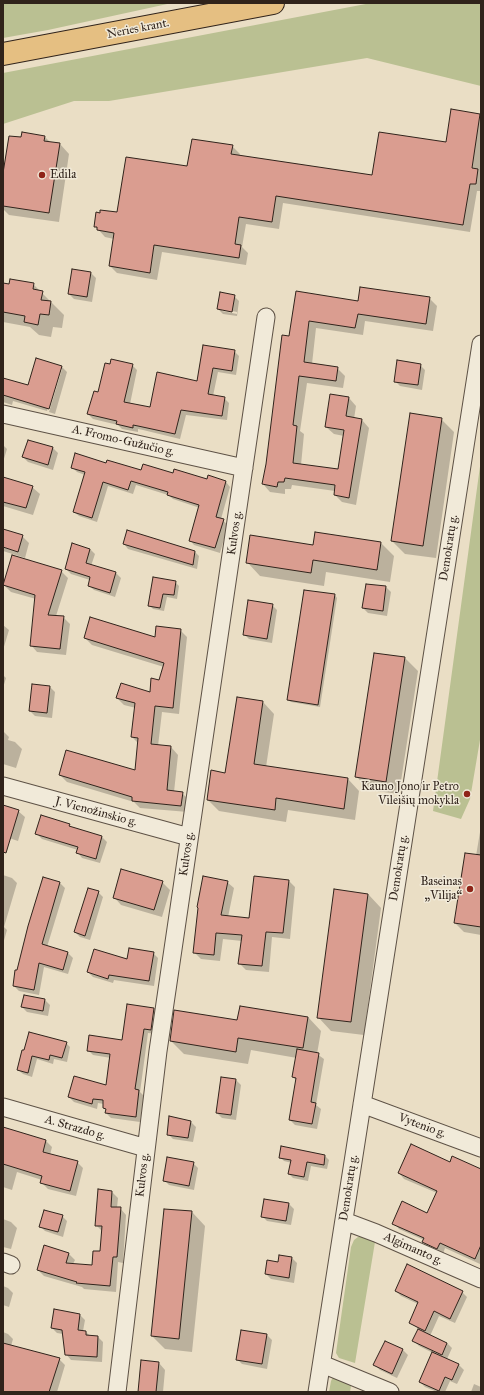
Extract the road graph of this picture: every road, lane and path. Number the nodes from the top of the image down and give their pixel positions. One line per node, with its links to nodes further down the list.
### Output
1 (273, 3): 2 (main road, Neries krant.)
2 (3, 54)
3 (266, 317): 6 (street, Kulvos g.)
4 (481, 344): 9 (street, Demokratų g.)
5 (3, 414): 6 (street, A. Fromo-Gužučio g.)
6 (244, 468): 8 (street, Kulvos g.)
7 (3, 786): 8 (street, J. Vienožinskio g.)
8 (189, 837): 11 (street, Kulvos g.)
9 (362, 1104): 12 (street, Vytenio g.); 13 (street, Demokratų g.)
10 (3, 1107): 11 (street, A. Strazdo g.)
11 (146, 1148): 16 (street, Kulvos g.)
12 (481, 1148)
13 (344, 1221): 14 (street, Algimanto g.); 15 (street, Demokratų g.)
14 (481, 1280)
15 (322, 1364): 17 (street, Demokratų g.); 18 (street)
16 (117, 1392)
17 (318, 1392)
18 (390, 1392)

